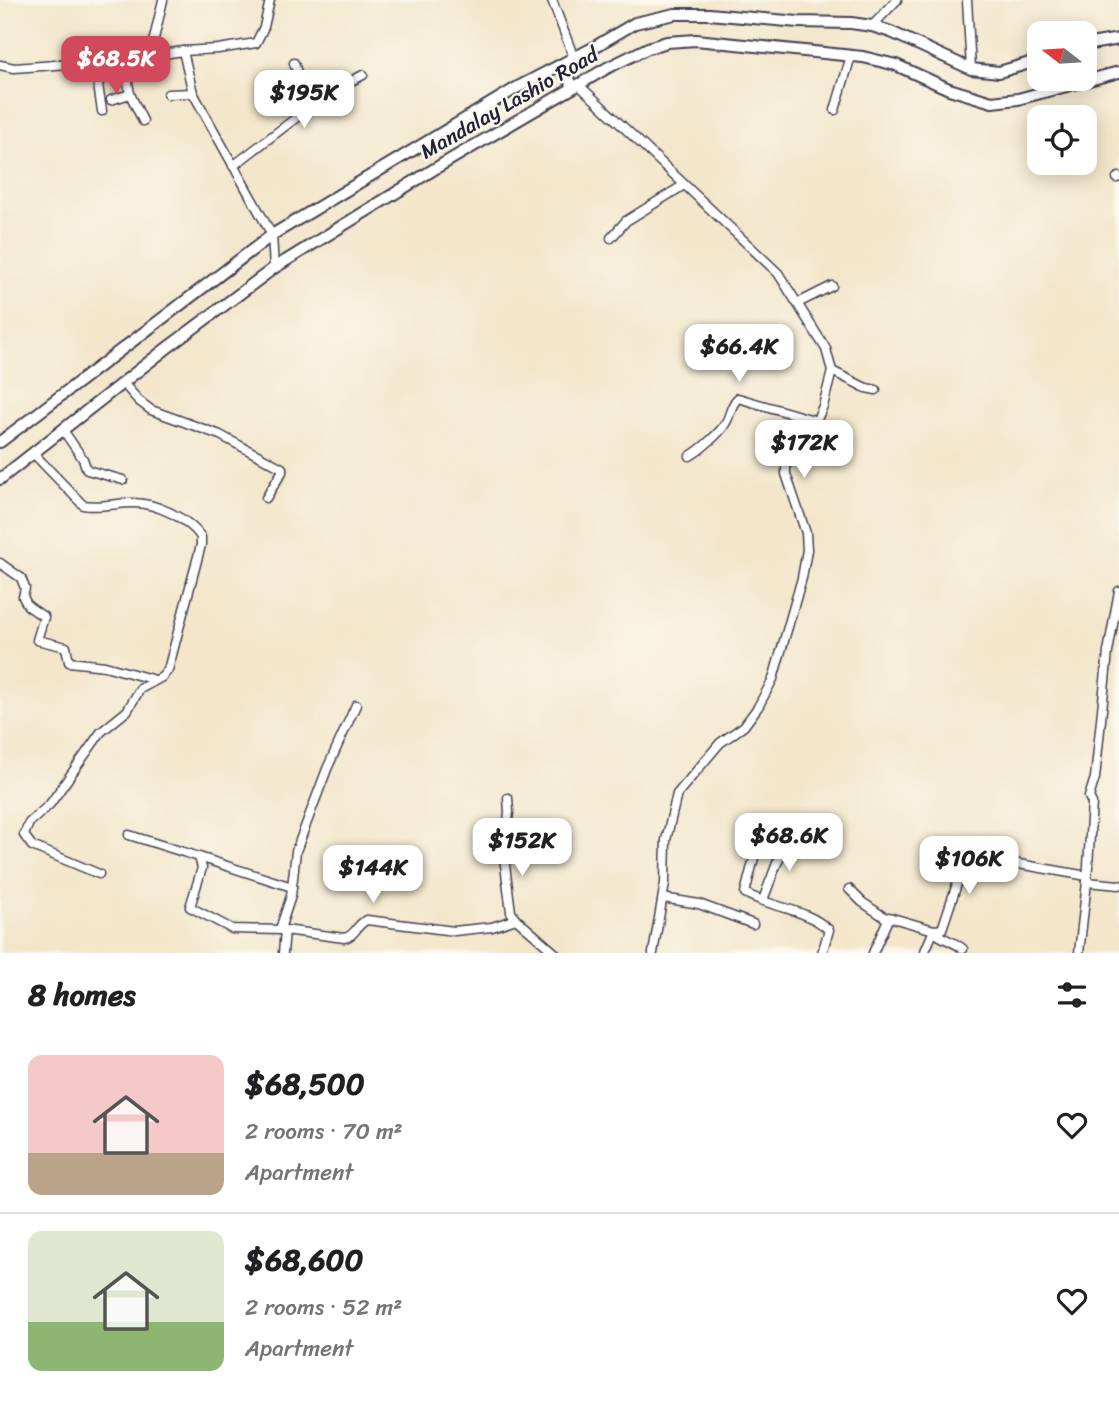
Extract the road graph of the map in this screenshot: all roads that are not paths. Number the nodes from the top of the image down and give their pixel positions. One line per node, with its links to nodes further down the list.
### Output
1 (163, 0): 10 (street)
2 (270, 0): 9 (street)
3 (552, 0): 12 (street)
4 (897, 0): 6 (street)
5 (967, 0): 19 (street)
6 (872, 26): 12 (highway, Mandalay Lashio Road); 19 (highway, Mandalay Lashio Road)
7 (1119, 39): 8 (highway)
8 (1097, 43)
9 (183, 51): 10 (street); 23 (street)
10 (150, 56): 13 (street)
11 (851, 56): 20 (highway, Mandalay Lashio Road); 22 (highway, Mandalay Lashio Road); 28 (street)
12 (574, 58): 18 (highway, Mandalay Lashio Road)
13 (124, 60): 14 (street); 24 (street)
14 (107, 61): 17 (street); 29 (street)
15 (295, 63): 27 (street)
16 (1027, 64): 19 (highway, Mandalay Lashio Road)
17 (0, 65)
18 (560, 66): 22 (highway); 33 (highway, Mandalay Lashio Road)
19 (971, 69)
20 (1119, 72)
21 (363, 75): 27 (street)
22 (577, 86): 32 (street); 35 (highway, Mandalay Lashio Road)
23 (193, 93): 25 (street); 31 (street)
24 (130, 94): 26 (street); 30 (street)
25 (169, 94)
26 (111, 100)
27 (305, 110): 31 (street)
28 (835, 110)
29 (102, 111)
30 (143, 121)
31 (233, 166): 33 (street)
32 (684, 185): 34 (street); 37 (street)
33 (272, 235): 35 (street); 43 (highway, Mandalay Lashio Road)
34 (611, 238)
35 (274, 268): 39 (highway, Mandalay Lashio Road)
36 (832, 286): 37 (street)
37 (798, 303): 38 (street)
38 (832, 371): 40 (street); 41 (street)
39 (123, 383): 42 (highway, Mandalay Lashio Road); 48 (street)
40 (876, 390)
41 (817, 422): 45 (street); 63 (street)
42 (63, 430): 44 (highway, Mandalay Lashio Road); 47 (street)
43 (0, 442)
44 (33, 453): 46 (highway, Mandalay Lashio Road); 51 (street)
45 (690, 456)
46 (0, 479)
47 (123, 480)
48 (266, 498)
49 (0, 562): 51 (street)
50 (1119, 591): 59 (street)
51 (155, 680): 58 (street)
52 (356, 705): 61 (street)
53 (508, 797): 65 (street)
54 (129, 835): 56 (street)
55 (793, 835): 64 (street)
56 (199, 858): 61 (street); 68 (street)
57 (754, 858): 64 (street)
58 (99, 874)
59 (1087, 879): 60 (street); 69 (street); 77 (street)
60 (1119, 885)
61 (292, 887): 68 (street)
62 (849, 889): 66 (street)
63 (663, 898): 67 (street); 74 (street)
64 (762, 901): 75 (street)
65 (516, 919): 68 (street); 73 (street)
66 (887, 919): 69 (street); 76 (street)
67 (753, 924)
68 (282, 930): 72 (street)
69 (934, 930): 70 (street); 71 (street)
70 (963, 949)
71 (925, 951)
72 (283, 953)
73 (555, 953)
74 (653, 953)
75 (822, 953)
76 (873, 953)
77 (1079, 953)

